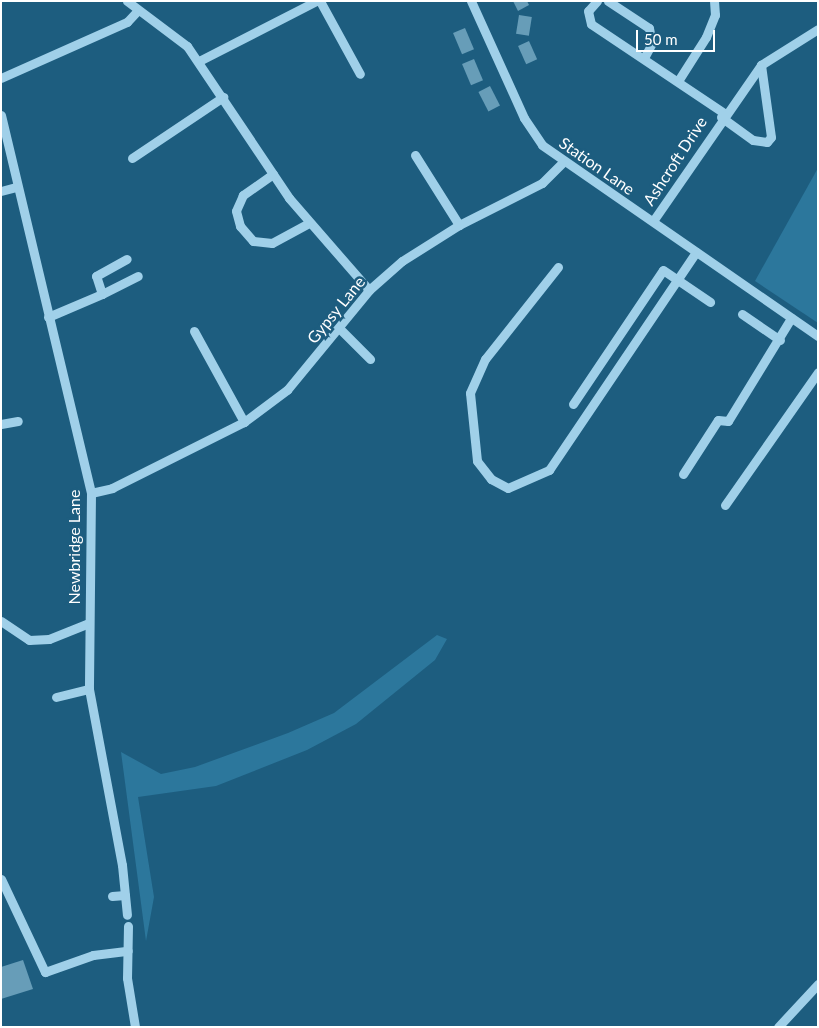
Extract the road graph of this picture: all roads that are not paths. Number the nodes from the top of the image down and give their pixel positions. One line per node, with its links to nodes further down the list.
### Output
1 (127, 1): 8 (street)
2 (316, 1): 11 (street)
3 (320, 1): 13 (street)
4 (471, 1): 21 (street, Station Lane)
5 (597, 1): 10 (street)
6 (608, 1): 10 (street)
7 (714, 1): 15 (street)
8 (138, 10): 11 (street); 14 (street)
9 (818, 29): 12 (street, Ashcroft Drive)
10 (644, 58): 15 (street)
11 (199, 61): 16 (street)
12 (761, 65): 18 (street, Ashcroft Drive); 18 (street, Ashcroft Drive)
13 (360, 74)
14 (1, 78)
15 (678, 81): 18 (street)
16 (223, 97): 20 (street); 22 (street)
17 (1, 115): 23 (street, Newbridge Lane)
18 (723, 115): 25 (street, Ashcroft Drive)
19 (415, 155): 27 (street)
20 (132, 158)
21 (562, 164): 25 (street, Station Lane); 27 (street, Gypsy Lane)
22 (273, 174): 26 (street); 26 (street)
23 (16, 187): 24 (street); 37 (street, Newbridge Lane)
24 (1, 191)
25 (653, 221): 28 (street, Station Lane)
26 (309, 223): 33 (street)
27 (459, 225): 33 (street, Gypsy Lane)
28 (696, 252): 32 (street); 38 (street, Station Lane)
29 (127, 259): 34 (street)
30 (558, 267): 44 (street)
31 (138, 276): 34 (street)
32 (678, 279): 35 (street); 41 (street); 44 (street)
33 (369, 290): 39 (street, Gypsy Lane)
34 (102, 294): 37 (street)
35 (710, 302)
36 (742, 314): 43 (street)
37 (48, 317): 52 (street, Newbridge Lane)
38 (791, 318): 42 (street, Station Lane); 43 (street)
39 (340, 328): 45 (street); 49 (street, Gypsy Lane)
40 (194, 331): 49 (street)
41 (619, 335): 44 (street); 47 (street)
42 (818, 336)
43 (780, 340): 51 (street)
44 (633, 345)
45 (370, 359)
46 (818, 372): 53 (street)
47 (573, 404)
48 (18, 421): 50 (street)
49 (244, 422): 52 (street, Gypsy Lane)
50 (1, 424)
51 (683, 474)
52 (91, 493): 55 (street, Newbridge Lane)
53 (726, 505)
54 (1, 621): 55 (street)
55 (89, 623): 56 (street, Newbridge Lane)
56 (89, 689): 57 (street); 59 (street, Newbridge Lane)
57 (56, 697)
58 (1, 879): 63 (street)
59 (125, 895): 60 (street); 61 (street, Newbridge Lane)
60 (112, 896)
61 (127, 915)
62 (128, 926): 63 (street)
63 (128, 951): 65 (street)
64 (818, 984): 66 (street)
65 (135, 1027)
66 (778, 1027)

